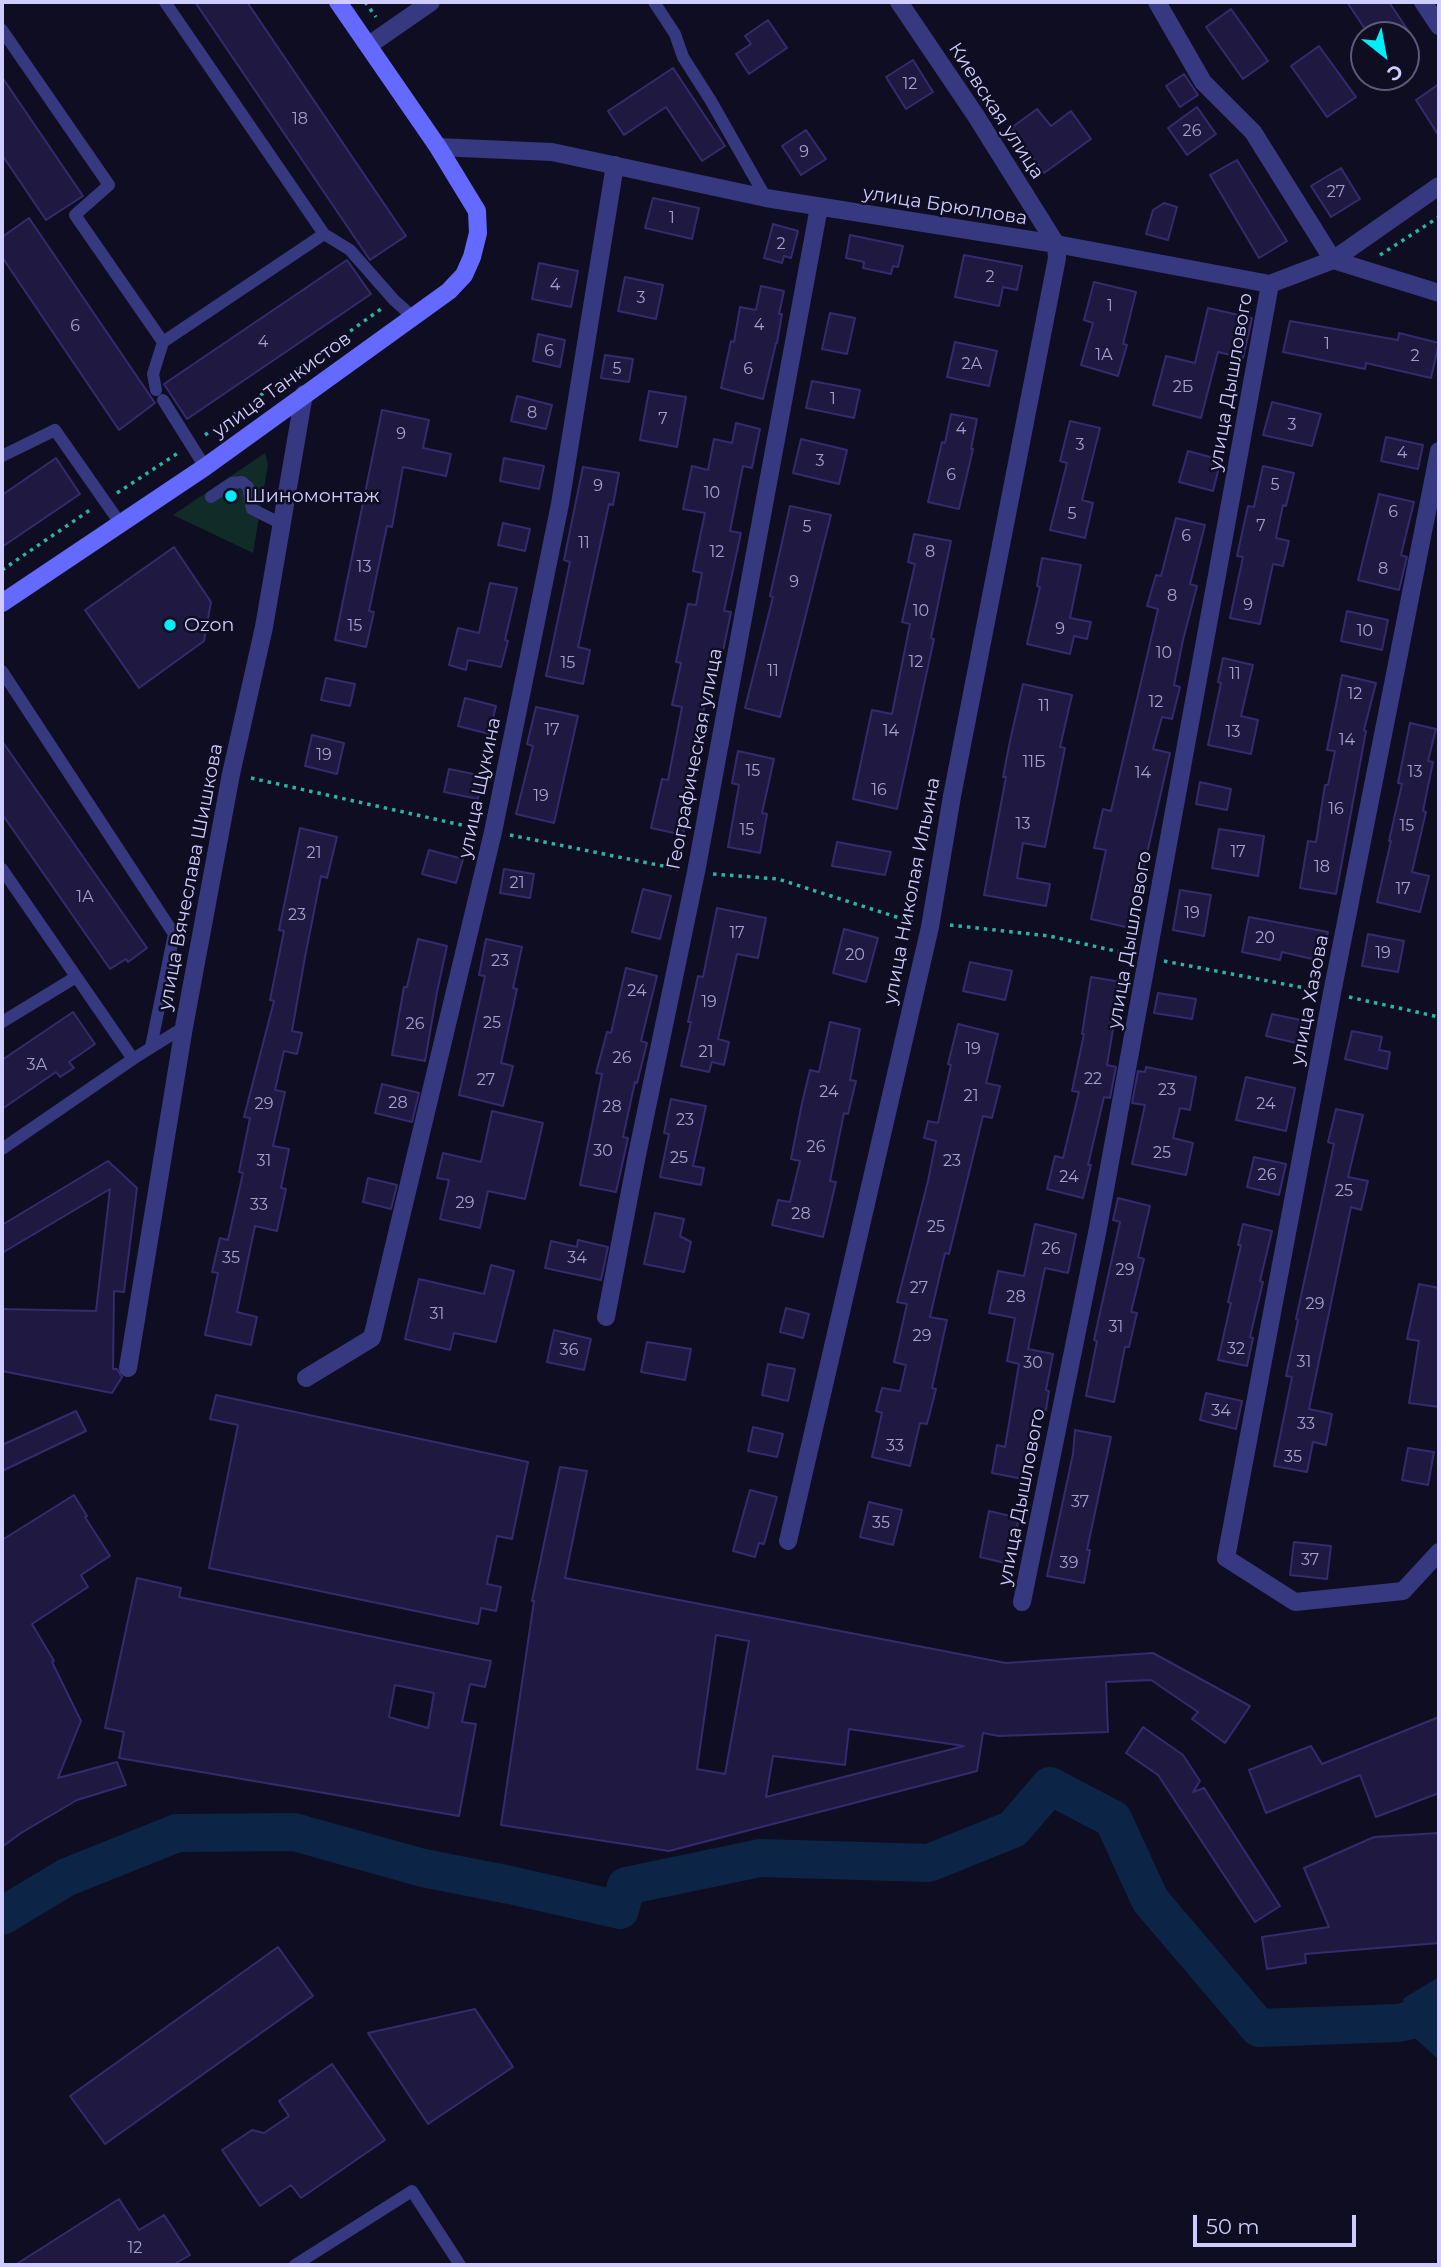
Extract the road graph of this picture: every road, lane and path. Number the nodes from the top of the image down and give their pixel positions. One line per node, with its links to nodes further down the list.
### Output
1 (166, 2): 19 (lane)
2 (338, 2): 12 (main road, улица Танкистов)
3 (365, 2): 9 (path)
4 (431, 2): 12 (street)
5 (654, 2): 16 (lane)
6 (899, 2): 20 (street, Киевская улица)
7 (1157, 2): 21 (street)
8 (1423, 2): 10 (street)
9 (372, 11)
10 (1439, 26)
11 (2, 30): 26 (lane)
12 (369, 45): 13 (main road, улица Танкистов)
13 (438, 147): 14 (street, улица Брюллова); 25 (main road, улица Танкистов)
14 (615, 165): 16 (street, улица Брюллова); 48 (street, улица Щукина)
15 (1439, 186): 21 (street)
16 (766, 198): 17 (street, улица Брюллова)
17 (820, 207): 20 (street, улица Брюллова); 46 (street, Географическая улица)
18 (1439, 217): 22 (path)
19 (324, 234): 25 (lane); 26 (lane)
20 (1056, 244): 23 (street, улица Брюллова); 49 (street, улица Николая Ильина)
21 (1334, 260): 22 (street); 23 (street)
22 (1360, 268): 24 (street)
23 (1270, 284): 37 (street, улица Дышлового)
24 (1439, 293)
25 (413, 317): 27 (main road, улица Танкистов)
26 (163, 342): 30 (lane)
27 (304, 394): 30 (main road, улица Танкистов); 33 (street, улица Вячеслава Шишкова)
28 (1439, 451): 39 (street, улица Хазова)
29 (2, 456): 32 (lane)
30 (205, 467): 32 (main road, улица Танкистов)
31 (211, 498): 33 (lane)
32 (120, 523): 34 (main road, улица Танкистов)
33 (282, 524): 42 (street, улица Вячеслава Шишкова)
34 (2, 603)
35 (2, 671): 43 (lane)
36 (2, 869): 38 (lane)
37 (1148, 958): 39 (path); 51 (street, улица Дышлового)
38 (76, 977): 41 (lane); 44 (lane)
39 (1332, 993): 40 (path); 50 (street, улица Хазова)
40 (1439, 1017)
41 (2, 1022)
42 (184, 1027): 43 (lane); 47 (street, улица Вячеслава Шишкова)
43 (152, 1047): 44 (lane)
44 (132, 1059): 45 (lane)
45 (2, 1149)
46 (606, 1317)
47 (128, 1368)
48 (306, 1378)
49 (788, 1542)
50 (1439, 1552)
51 (1022, 1602)
52 (295, 2265): 53 (lane)
53 (460, 2265)

